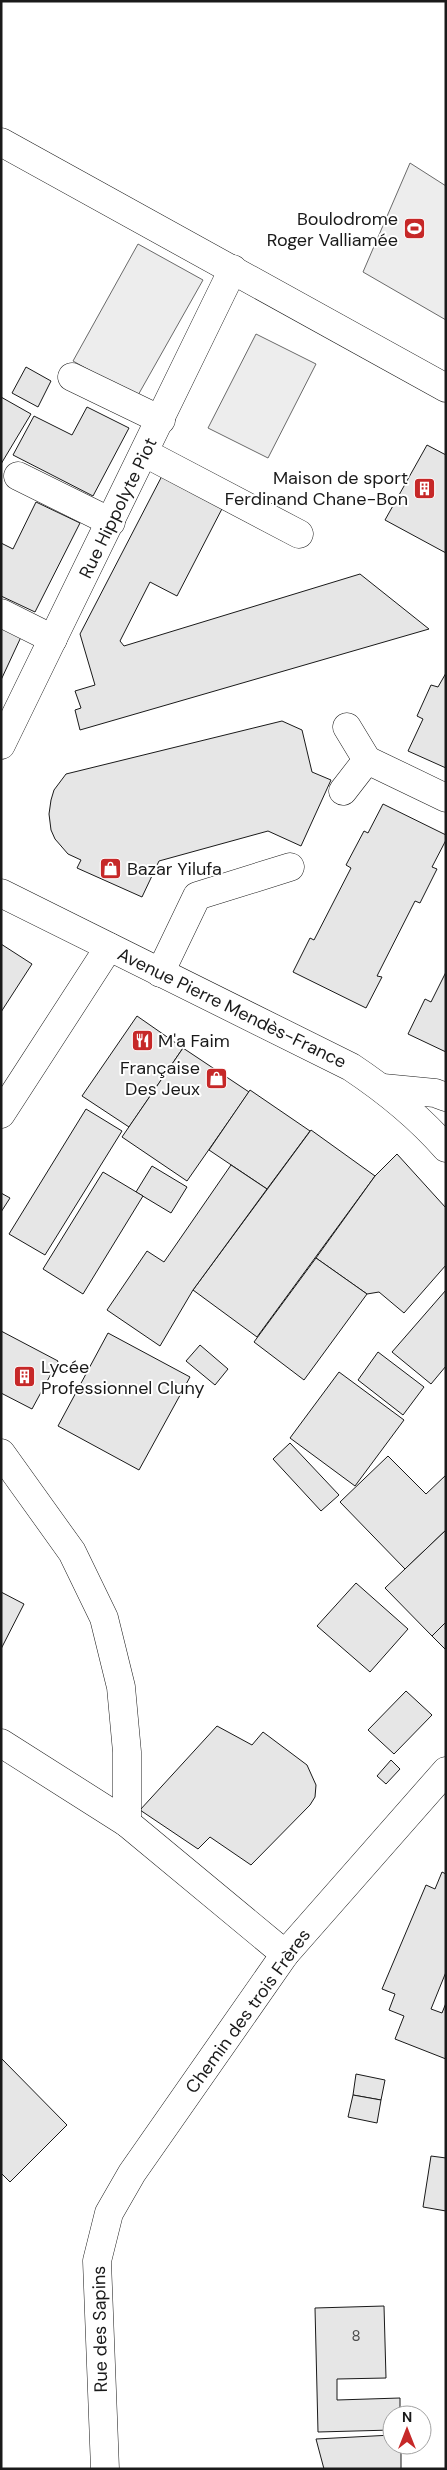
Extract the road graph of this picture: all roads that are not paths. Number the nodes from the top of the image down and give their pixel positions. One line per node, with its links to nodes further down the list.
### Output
1 (1, 142): 2 (street)
2 (233, 269): 4 (street); 5 (street, Rue Hippolyte Piot)
3 (72, 376): 5 (street)
4 (446, 388)
5 (161, 420): 6 (street, Rue Hippolyte Piot)
6 (145, 453): 8 (street, Rue Hippolyte Piot); 9 (street)
7 (18, 476): 8 (street)
8 (111, 522): 11 (street, Rue Hippolyte Piot)
9 (299, 534)
10 (1, 613): 11 (street)
11 (53, 639): 13 (street, Rue Hippolyte Piot)
12 (347, 727): 14 (street)
13 (1, 746)
14 (367, 760): 15 (street); 16 (street)
15 (343, 791)
16 (446, 798)
17 (290, 867): 20 (street)
18 (1, 893): 19 (street, Avenue Pierre Mendès-France)
19 (109, 947): 20 (street, Avenue Pierre Mendès-France); 23 (street)
20 (160, 973): 21 (street, Avenue Pierre Mendès-France)
21 (383, 1088): 22 (street); 24 (street, Avenue Pierre Mendès-France)
22 (446, 1096)
23 (1, 1114)
24 (446, 1148)
25 (1, 1453): 28 (street)
26 (1, 1743): 28 (street)
27 (446, 1771): 29 (street, Chemin des trois Frères)
28 (127, 1823): 29 (street)
29 (285, 1954): 30 (street, Chemin des trois Frères)
30 (120, 2192): 31 (street, Rue des Sapins)
31 (105, 2469)

